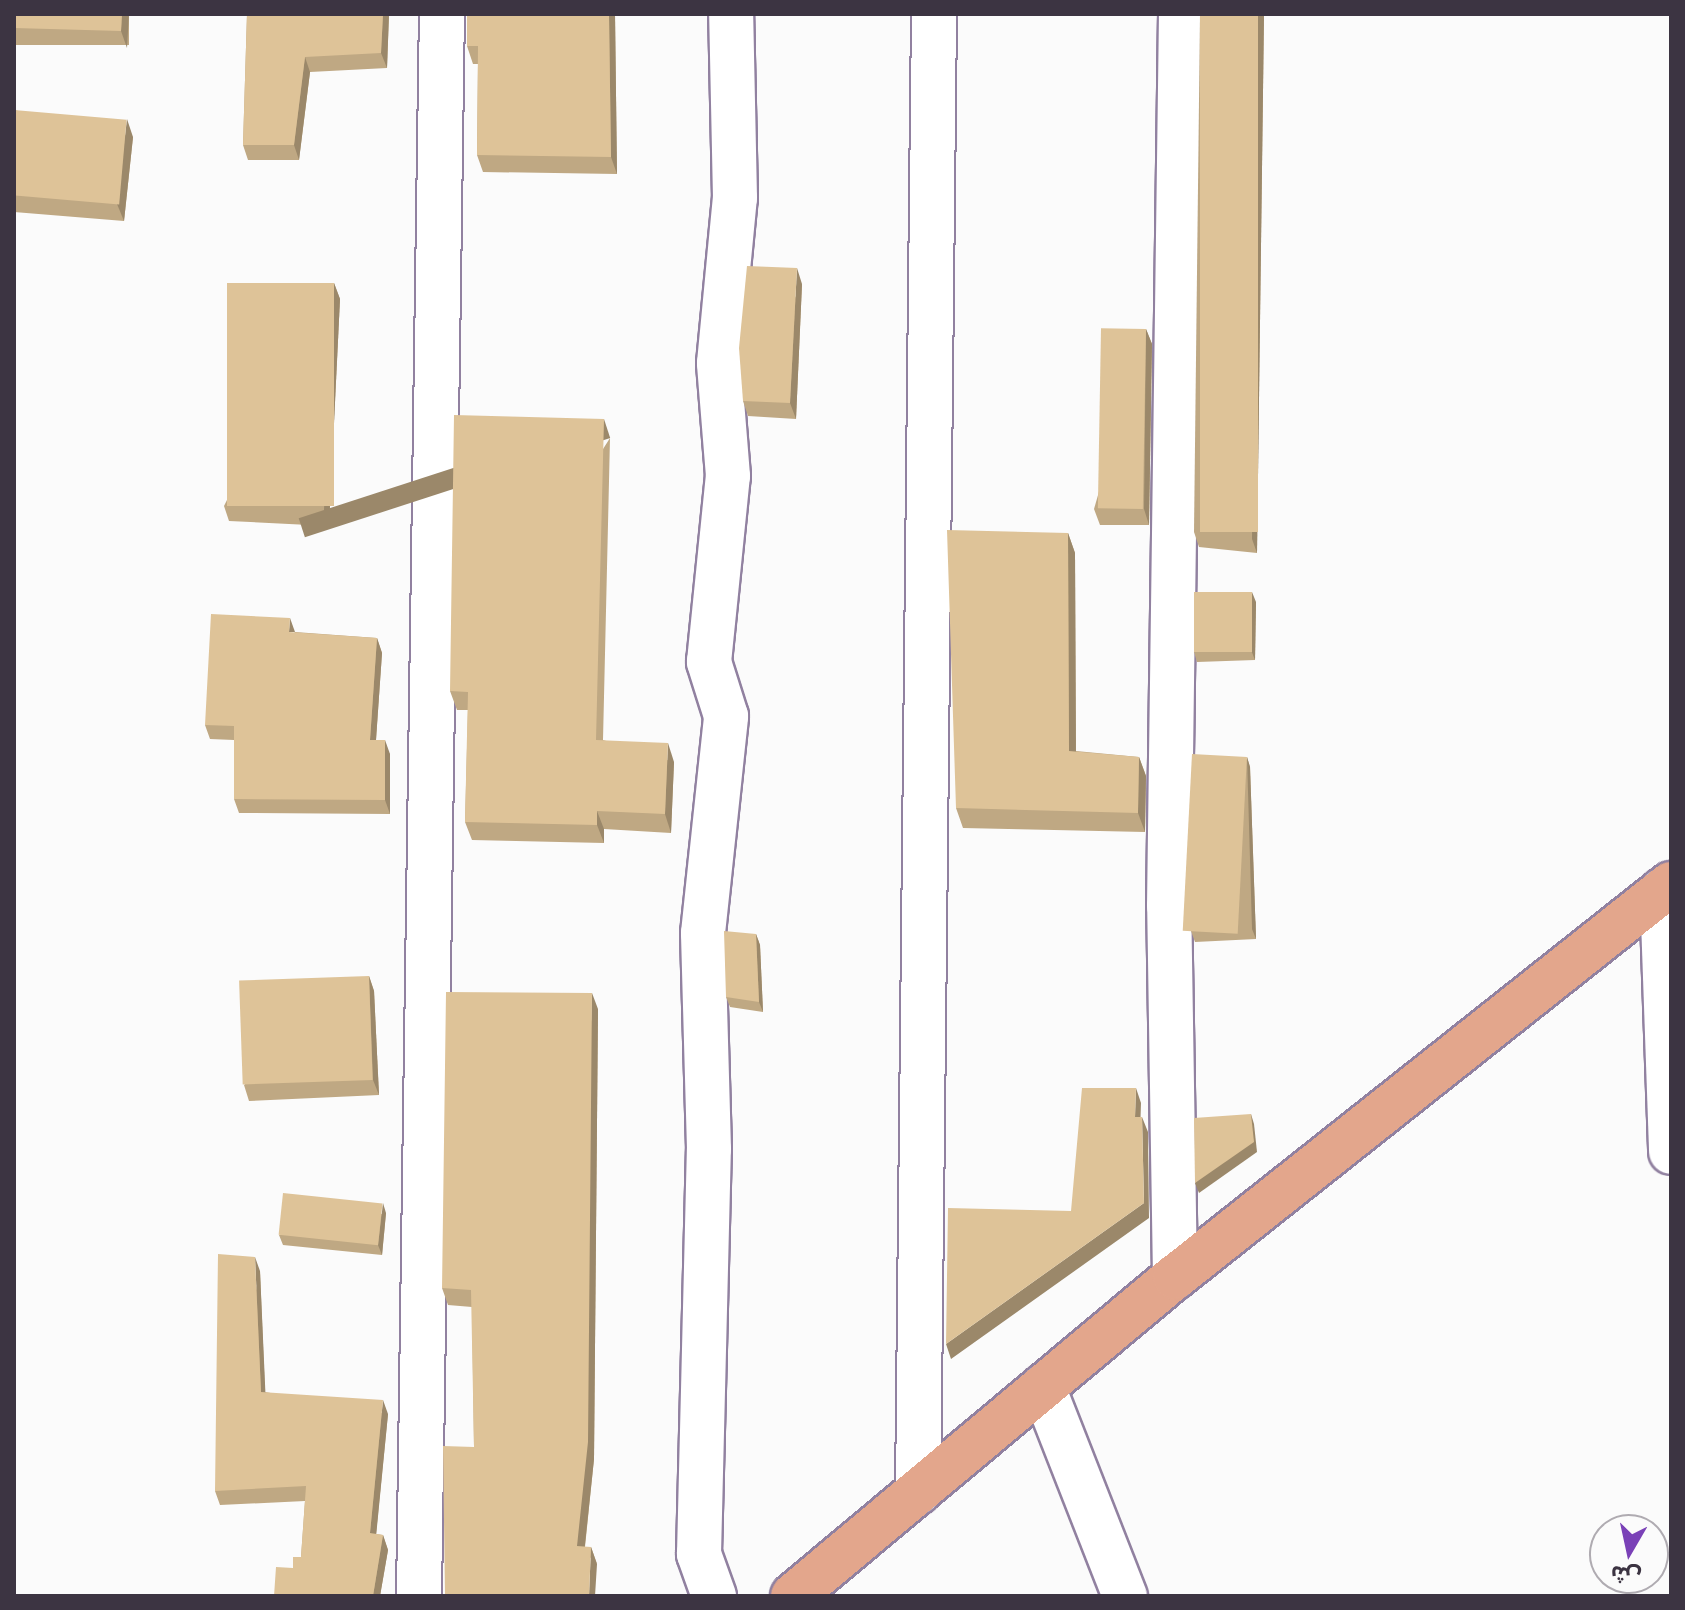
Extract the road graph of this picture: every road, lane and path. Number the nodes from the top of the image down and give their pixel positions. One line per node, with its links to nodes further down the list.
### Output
1 (442, 14): 10 (street)
2 (731, 14): 11 (street)
3 (934, 14): 9 (street)
4 (1181, 14): 7 (street)
5 (1667, 887): 6 (street); 7 (main road)
6 (1671, 1152)
7 (1175, 1277): 8 (main road)
8 (1043, 1387): 9 (main road); 13 (street)
9 (918, 1492): 12 (main road)
10 (419, 1596)
11 (714, 1596)
12 (793, 1596)
13 (1125, 1596)

